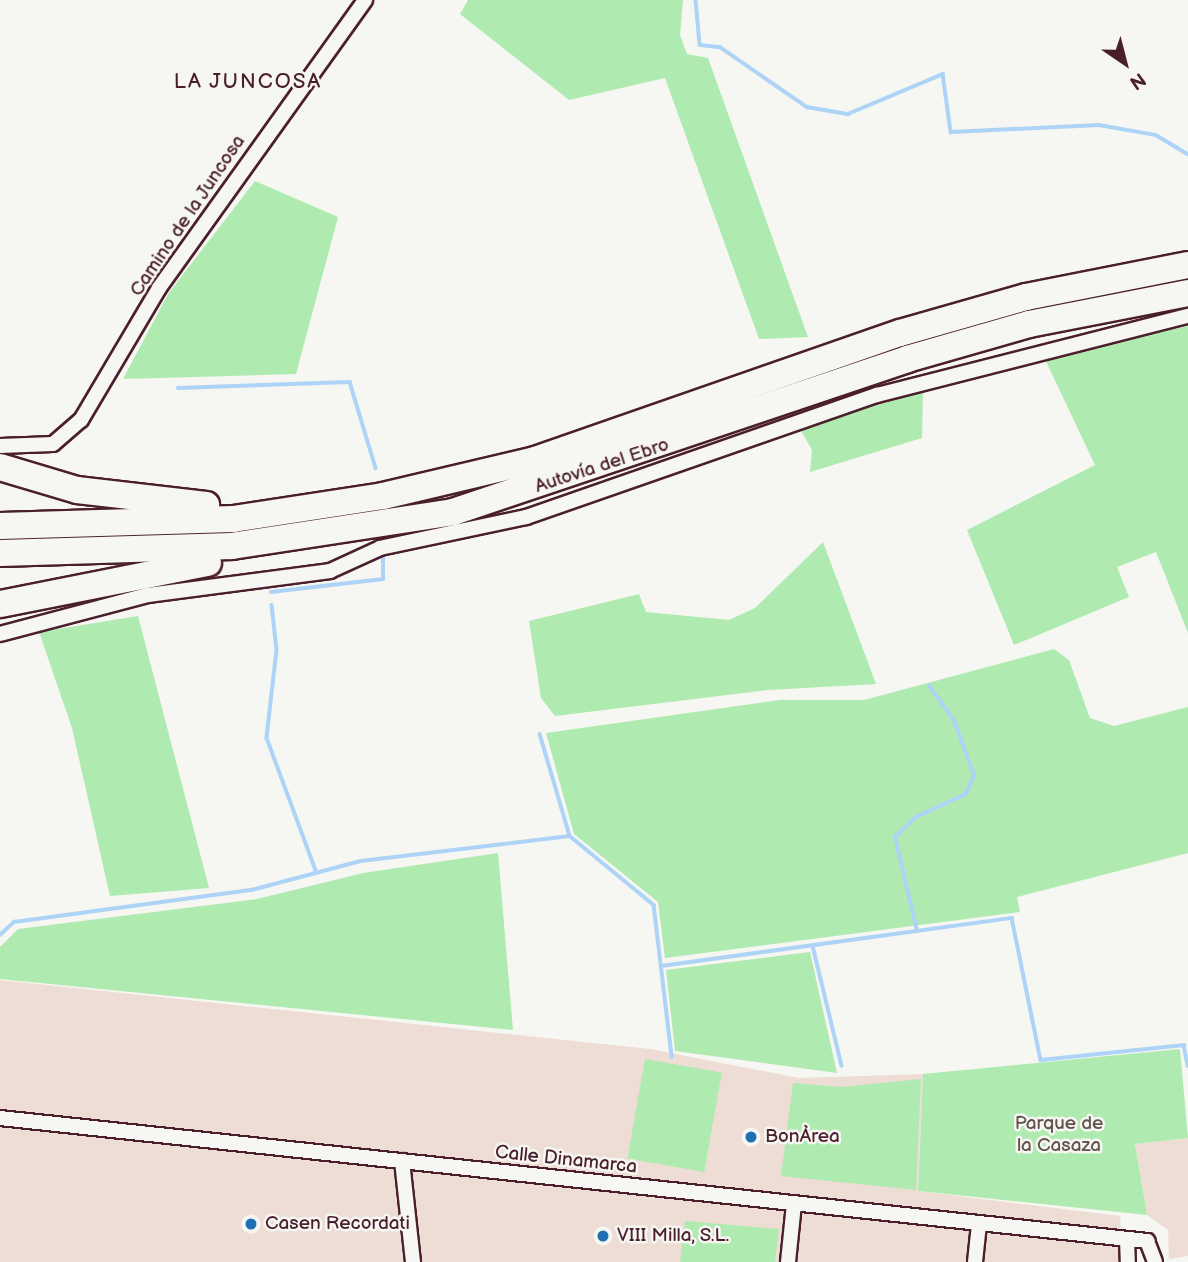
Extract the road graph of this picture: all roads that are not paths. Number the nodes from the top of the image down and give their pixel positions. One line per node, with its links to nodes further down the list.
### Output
1 (365, 0): 5 (street, Camino de la Juncosa)
2 (1188, 265): 7 (highway, Autovía del Ebro)
3 (1188, 293): 9 (highway, Autovía del Ebro)
4 (1188, 316): 12 (street)
5 (0, 446)
6 (0, 467): 7 (highway)
7 (383, 496): 8 (highway, Autovía del Ebro)
8 (0, 526)
9 (359, 531): 10 (highway, Autovía del Ebro); 11 (highway)
10 (0, 553)
11 (0, 604)
12 (0, 634)
13 (0, 1118): 14 (street, Calle Dinamarca)
14 (402, 1161): 15 (street, Calle Dinamarca); 18 (street)
15 (794, 1204): 16 (street, Calle Dinamarca); 19 (street)
16 (979, 1226): 17 (street, Calle Dinamarca); 20 (street)
17 (1127, 1239): 21 (street); 22 (street)
18 (413, 1262)
19 (788, 1262)
20 (975, 1262)
21 (1128, 1262)
22 (1155, 1262)

